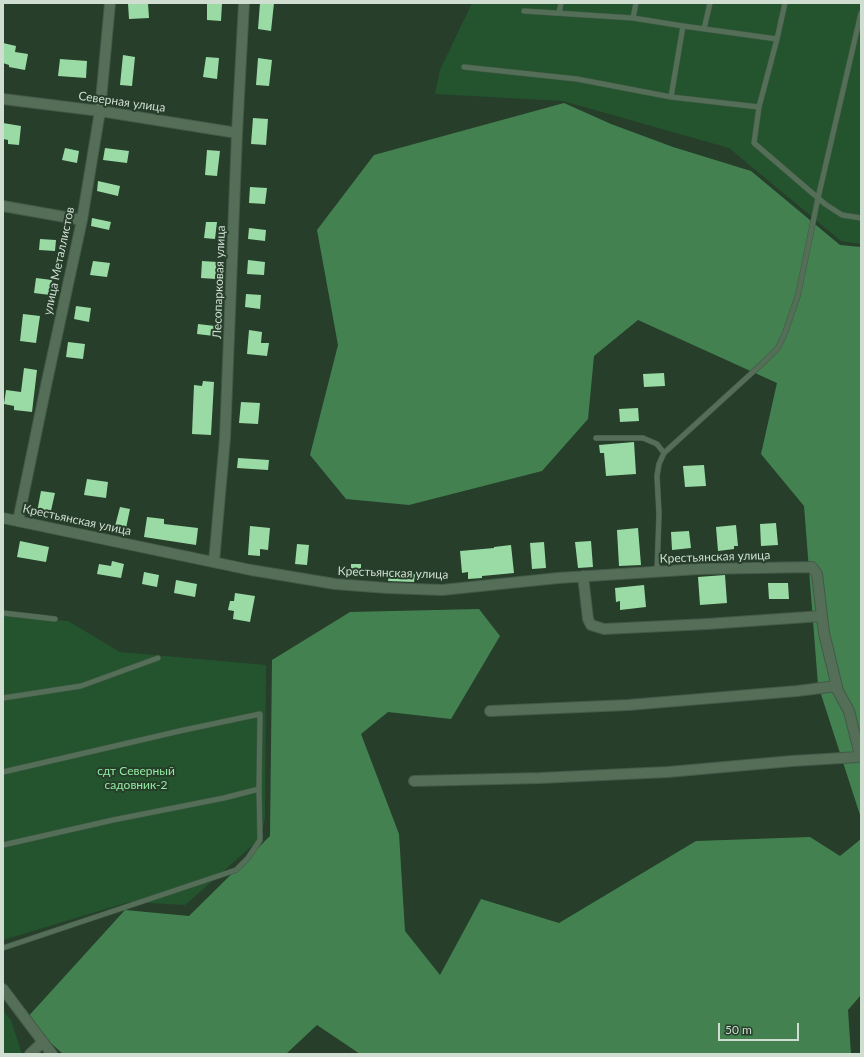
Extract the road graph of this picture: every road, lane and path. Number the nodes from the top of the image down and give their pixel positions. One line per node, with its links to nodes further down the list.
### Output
1 (110, 3): 18 (street, улица Металлистов)
2 (244, 3): 19 (street, Лесопарковая улица)
3 (561, 3): 8 (lane)
4 (636, 3): 10 (lane)
5 (710, 3): 12 (lane)
6 (785, 3): 13 (lane)
7 (524, 11): 8 (lane)
8 (559, 13): 10 (lane)
9 (861, 13): 20 (lane)
10 (633, 18): 11 (lane)
11 (683, 26): 12 (lane); 15 (lane)
12 (704, 29): 13 (lane)
13 (777, 39): 17 (lane)
14 (464, 67): 15 (lane)
15 (670, 97): 17 (lane)
16 (3, 99): 18 (street, Северная улица)
17 (759, 107): 20 (lane)
18 (100, 111): 19 (street, Северная улица); 23 (street, улица Металлистов)
19 (238, 133): 28 (street, Лесопарковая улица)
20 (818, 198): 22 (lane); 25 (lane)
21 (3, 206): 23 (street)
22 (861, 218)
23 (82, 220): 27 (street, улица Металлистов)
24 (596, 438): 25 (lane)
25 (664, 453): 29 (lane)
26 (3, 518): 27 (street, Крестьянская улица)
27 (18, 521): 28 (street, Крестьянская улица)
28 (214, 562): 30 (street, Крестьянская улица)
29 (657, 572): 30 (street, Крестьянская улица); 32 (street, Крестьянская улица)
30 (583, 576): 32 (street)
31 (3, 613): 33 (lane)
32 (822, 616): 35 (street)
33 (55, 619)
34 (158, 658): 36 (lane)
35 (837, 686): 37 (street); 39 (street)
36 (3, 698)
37 (490, 711)
38 (3, 772): 40 (lane)
39 (414, 781)
40 (259, 789): 41 (lane); 42 (lane)
41 (3, 845)
42 (3, 948)
43 (3, 989): 44 (street)
44 (43, 1042): 45 (street); 46 (street)
45 (30, 1054)
46 (52, 1054)

